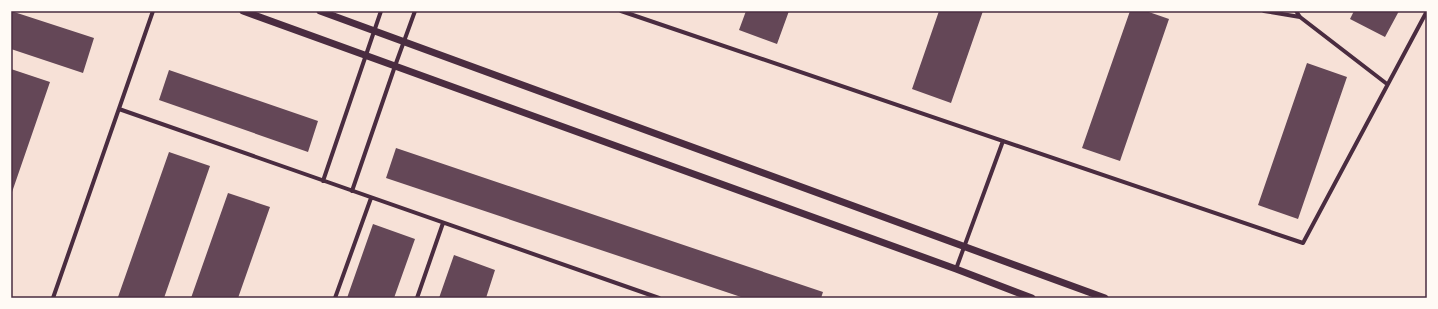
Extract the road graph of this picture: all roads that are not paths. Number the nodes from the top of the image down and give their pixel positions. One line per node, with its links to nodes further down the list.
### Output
1 (153, 11): 16 (street)
2 (243, 11): 13 (street)
3 (320, 11): 11 (street)
4 (381, 11): 11 (street)
5 (415, 11): 12 (street)
6 (621, 11): 17 (street)
7 (1264, 11): 10 (street)
8 (1296, 11): 10 (street)
9 (1427, 11): 15 (street)
10 (1300, 17): 15 (street)
11 (374, 31): 12 (street); 13 (street)
12 (404, 42): 14 (street); 22 (street)
13 (365, 55): 14 (street); 18 (street)
14 (395, 66): 19 (street); 23 (street)
15 (1388, 84): 17 (street)
16 (119, 110): 18 (street); 24 (street)
17 (1003, 141): 22 (street)
18 (323, 181): 19 (street)
19 (352, 191): 20 (street)
20 (371, 198): 21 (street); 25 (street)
21 (443, 223): 26 (street); 27 (street)
22 (964, 246): 23 (street); 29 (street)
23 (956, 269): 28 (street)
24 (53, 298)
25 (335, 298)
26 (417, 298)
27 (659, 298)
28 (1032, 298)
29 (1105, 298)

